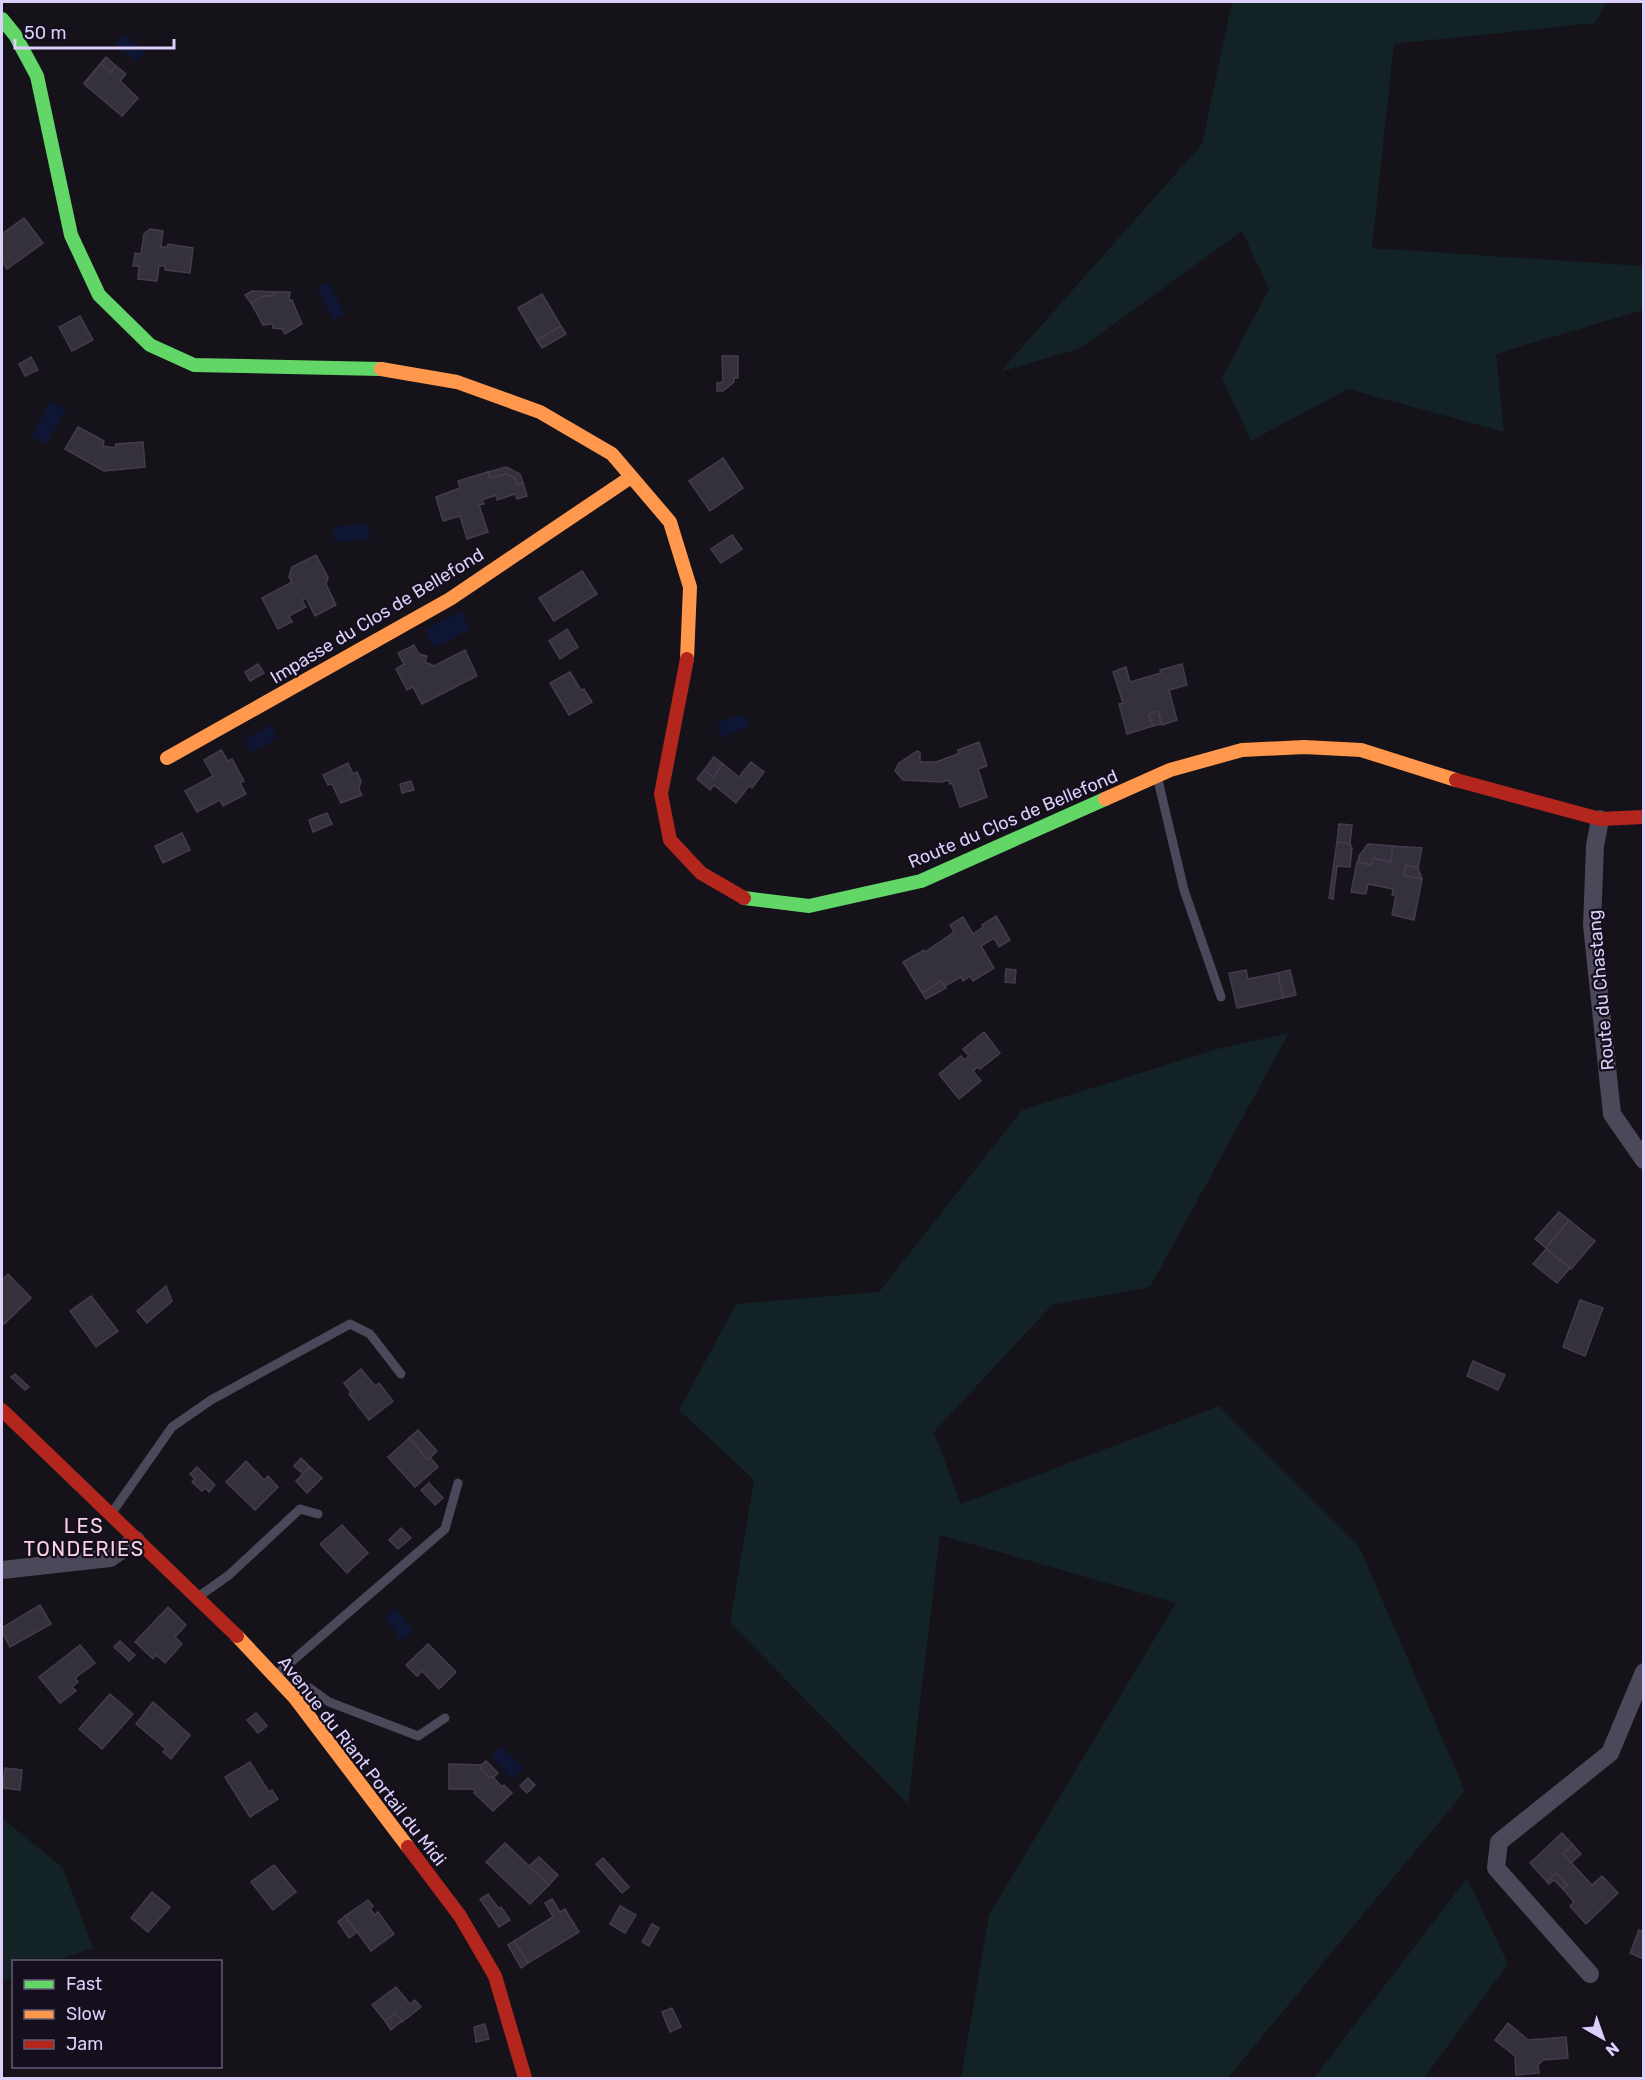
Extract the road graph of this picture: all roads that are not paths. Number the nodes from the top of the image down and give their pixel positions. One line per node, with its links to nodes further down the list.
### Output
1 (2, 19): 2 (street, Route du Clos de Bellefond)
2 (631, 477): 3 (street, Impasse du Clos de Bellefond); 4 (street, Route du Clos de Bellefond)
3 (167, 758)
4 (1157, 776): 6 (street, Route du Clos de Bellefond); 7 (lane)
5 (1644, 817): 6 (street)
6 (1600, 819): 8 (street, Route du Chastang)
7 (1221, 997)
8 (1644, 1160)
9 (401, 1374): 13 (lane)
10 (2, 1410): 13 (street, Avenue du Riant Portail du Midi)
11 (458, 1483): 18 (lane)
12 (318, 1514): 16 (lane)
13 (111, 1515): 14 (street, Avenue du Riant Portail du Midi)
14 (136, 1540): 15 (street); 16 (street, Avenue du Riant Portail du Midi)
15 (2, 1570)
16 (198, 1597): 18 (street, Avenue du Riant Portail du Midi)
17 (1644, 1672): 21 (street)
18 (274, 1677): 19 (street, Avenue du Riant Portail du Midi)
19 (295, 1698): 20 (lane); 22 (street, Avenue du Riant Portail du Midi)
20 (445, 1718)
21 (1590, 1974)
22 (525, 2079)

